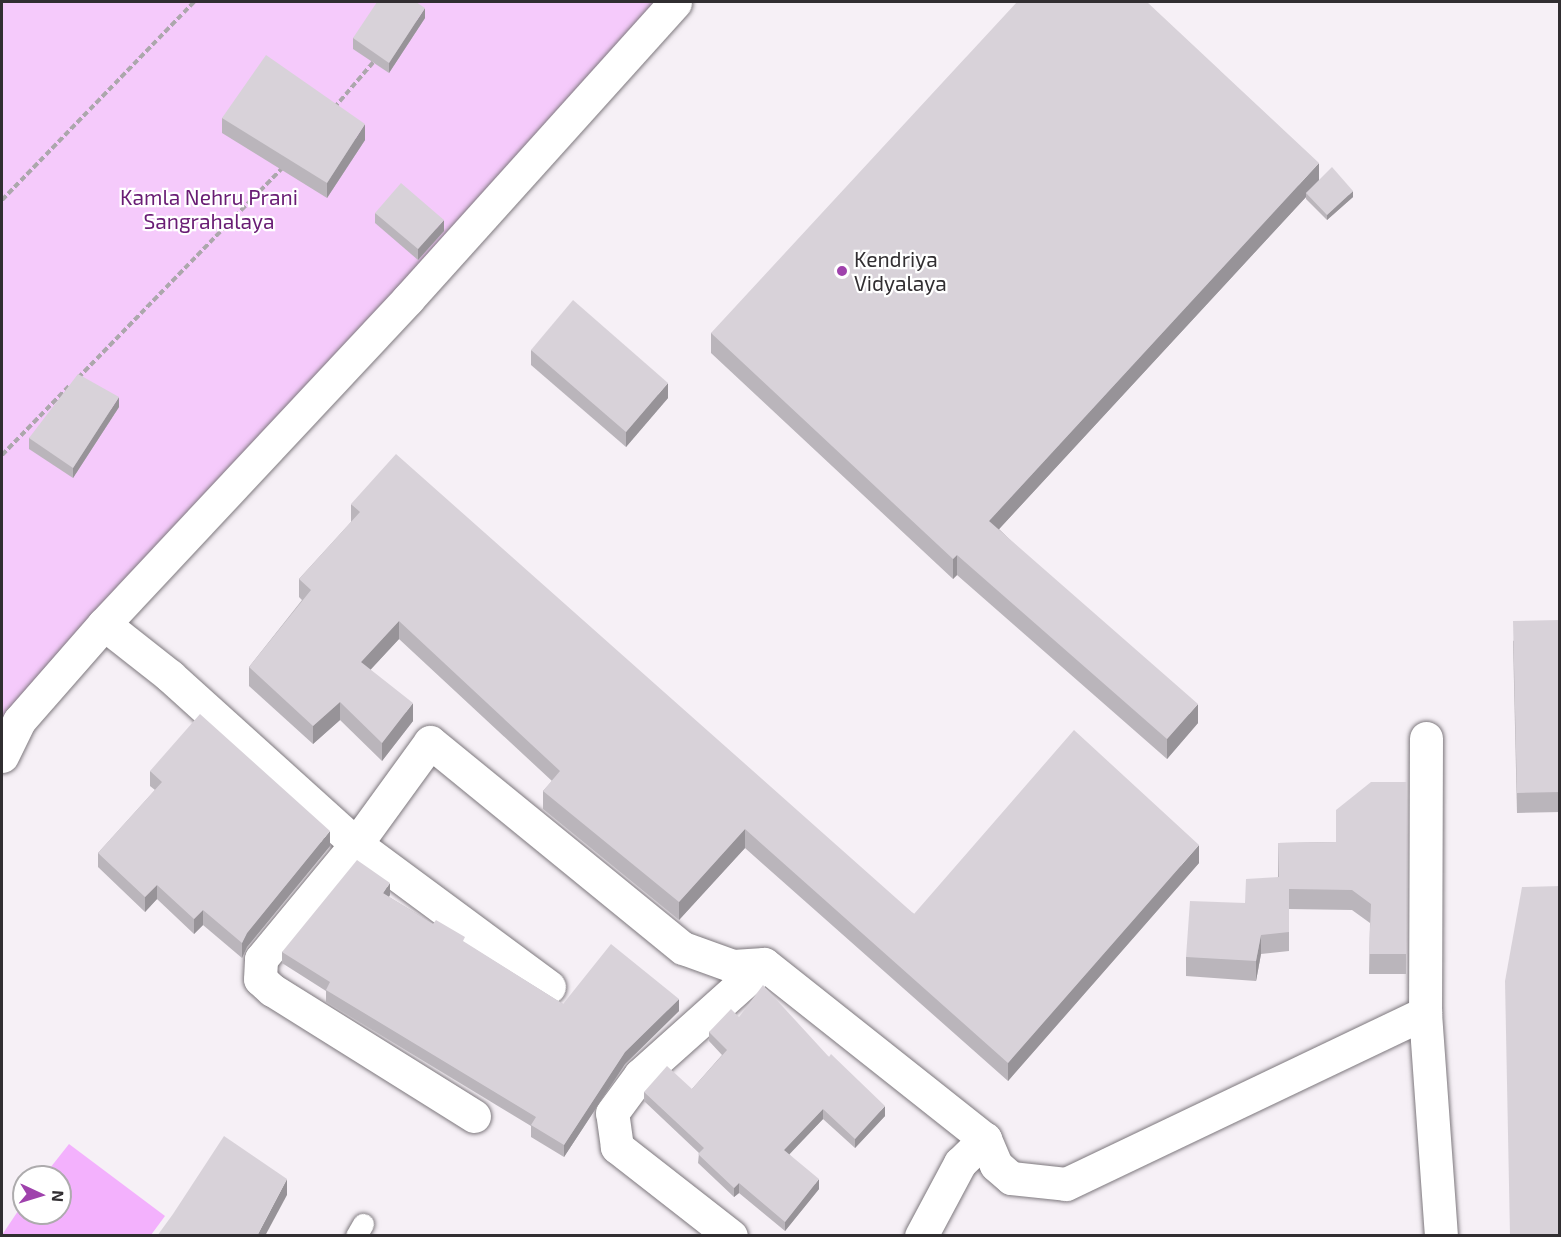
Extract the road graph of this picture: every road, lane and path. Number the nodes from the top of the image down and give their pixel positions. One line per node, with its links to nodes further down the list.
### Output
1 (194, 2): 6 (path)
2 (675, 2): 8 (street)
3 (380, 54): 4 (path)
4 (328, 115)
5 (291, 159): 7 (path)
6 (2, 200)
7 (2, 455)
8 (104, 624): 10 (street); 11 (street)
9 (1426, 738): 14 (street)
10 (2, 756)
11 (356, 844): 12 (street); 13 (street); 15 (street)
12 (764, 964): 16 (street); 17 (street)
13 (549, 987)
14 (1425, 1013): 16 (street); 19 (street)
15 (474, 1116)
16 (986, 1139): 18 (street)
17 (731, 1236)
18 (921, 1236)
19 (1441, 1236)

